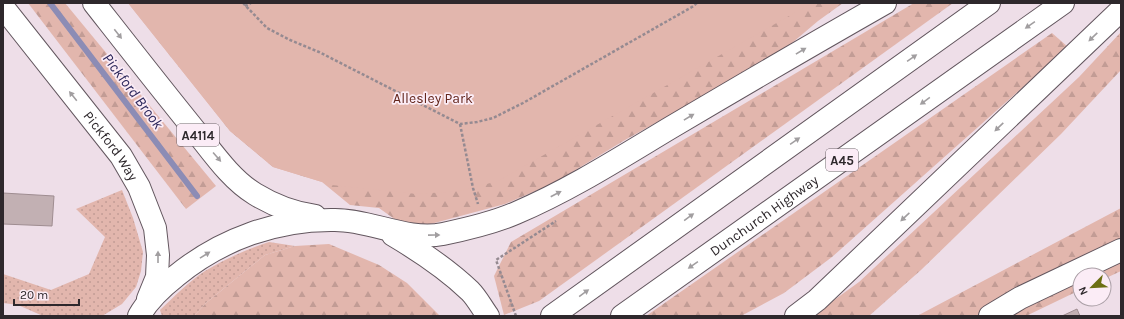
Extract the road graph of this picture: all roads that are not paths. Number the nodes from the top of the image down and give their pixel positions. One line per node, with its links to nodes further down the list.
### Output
1 (94, 3): 7 (main road, A4114, one-way to 7)
2 (884, 3): 8 (main road, one-way to 2)
3 (989, 3): 12 (main road, one-way to 3)
4 (1062, 3): 13 (main road, Dunchurch Highway / A45, one-way to 13)
5 (3, 7): 10 (main road, Pickford Way, one-way to 5)
6 (1121, 10): 14 (main road, one-way to 14)
7 (336, 220): 8 (main road); 10 (main road, one-way to 7)
8 (381, 228): 11 (main road)
9 (1121, 250): 15 (main road)
10 (140, 313)
11 (488, 316)
12 (552, 316)
13 (622, 316)
14 (796, 316)
15 (990, 316)

